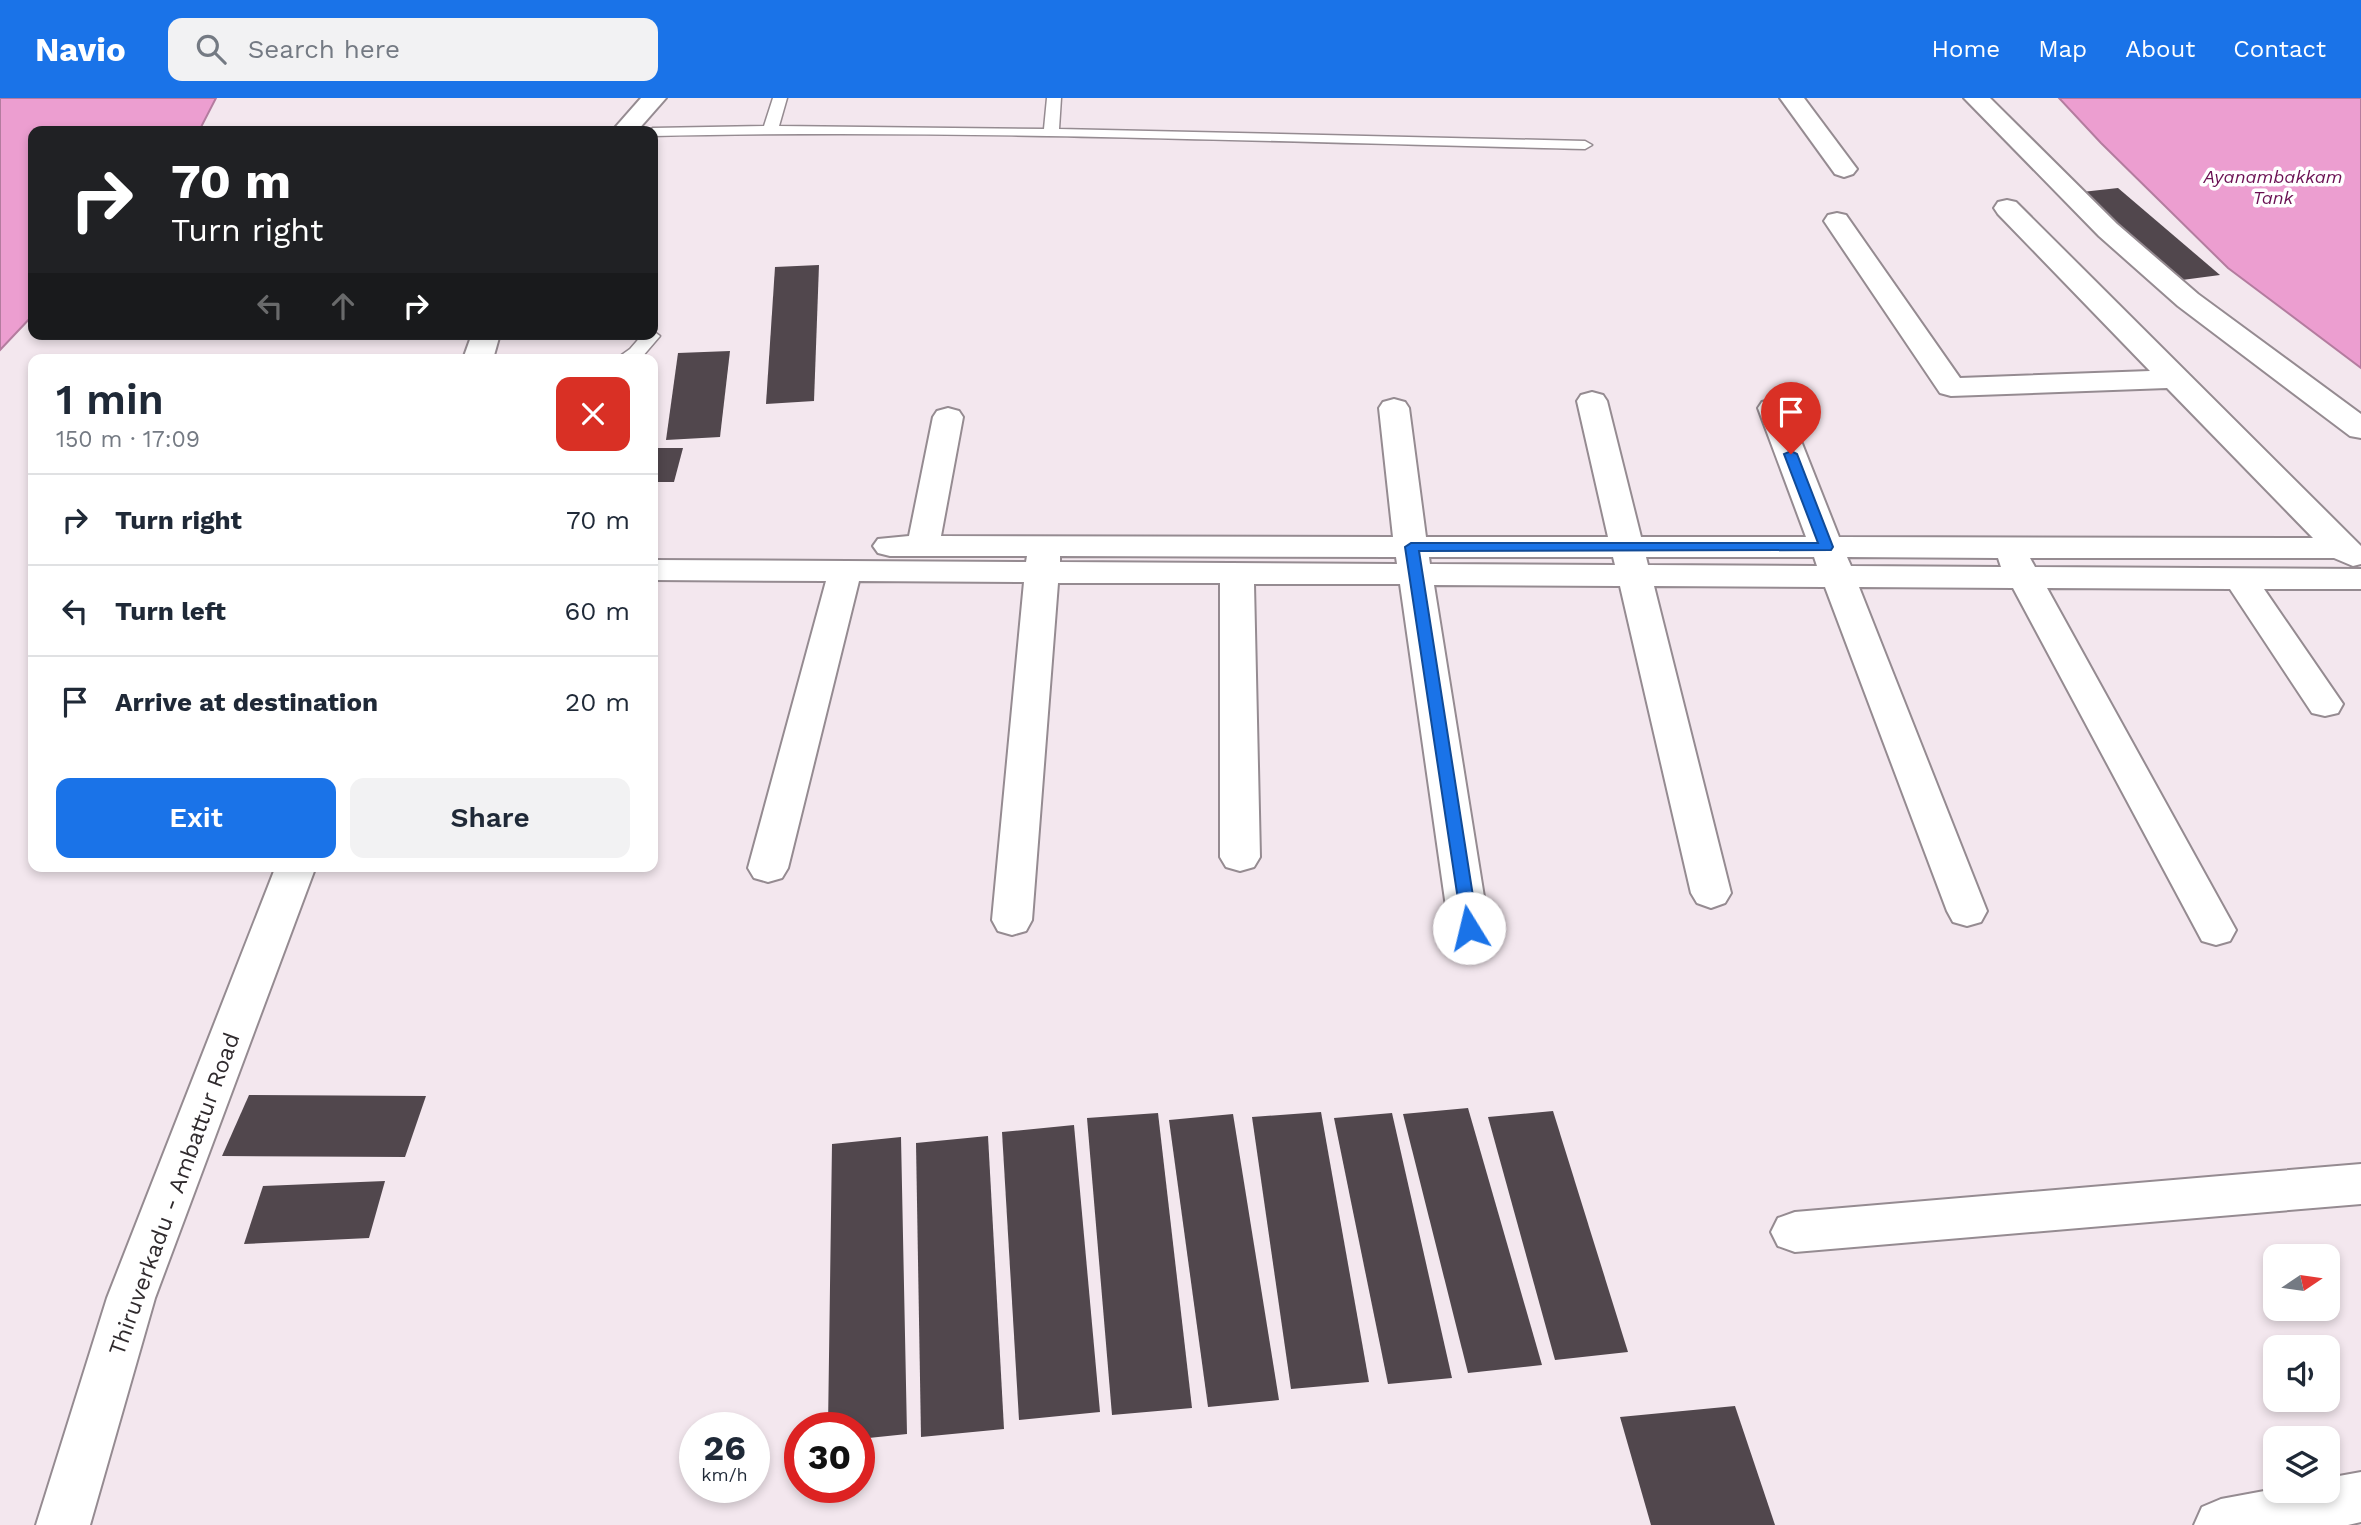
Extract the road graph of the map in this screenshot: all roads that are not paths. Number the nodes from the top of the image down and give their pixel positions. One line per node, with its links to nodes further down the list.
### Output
1 (654, 98): 6 (street)
2 (780, 98): 7 (lane)
3 (1054, 98): 9 (lane)
4 (1792, 98): 11 (street)
5 (1976, 98): 21 (street)
6 (629, 126)
7 (770, 131): 8 (lane); 9 (lane)
8 (658, 132)
9 (1051, 133): 10 (lane)
10 (1586, 145)
11 (1844, 169)
12 (2007, 208): 16 (street)
13 (1837, 221): 16 (street)
14 (647, 340): 15 (lane)
15 (634, 354)
16 (2173, 379): 24 (street)
17 (1592, 401): 27 (street)
18 (1394, 408): 26 (street)
19 (1773, 408): 28 (street)
20 (948, 417): 23 (street)
21 (2361, 429)
22 (658, 545): 23 (street)
23 (923, 546): 25 (street)
24 (2351, 554): 29 (street)
25 (1043, 560): 26 (street); 31 (street); 32 (street); 41 (street)
26 (1413, 561): 27 (street); 32 (street); 42 (street)
27 (1631, 562): 28 (street); 39 (street)
28 (1832, 562): 29 (street); 40 (street)
29 (2016, 563): 33 (street); 43 (street)
30 (658, 570): 31 (street)
31 (845, 572): 37 (street)
32 (1237, 575): 36 (street)
33 (2240, 579): 34 (street); 35 (street)
34 (2361, 579)
35 (2325, 704)
36 (1240, 857)
37 (768, 868)
38 (294, 872): 47 (street, Thiruverkadu - Ambattur Road)
39 (1711, 893)
40 (1967, 911)
41 (1012, 920)
42 (1469, 928)
43 (2216, 930)
44 (2361, 1184): 45 (street)
45 (1796, 1232)
46 (2358, 1503): 48 (street)
47 (63, 1525)
48 (2221, 1525)

